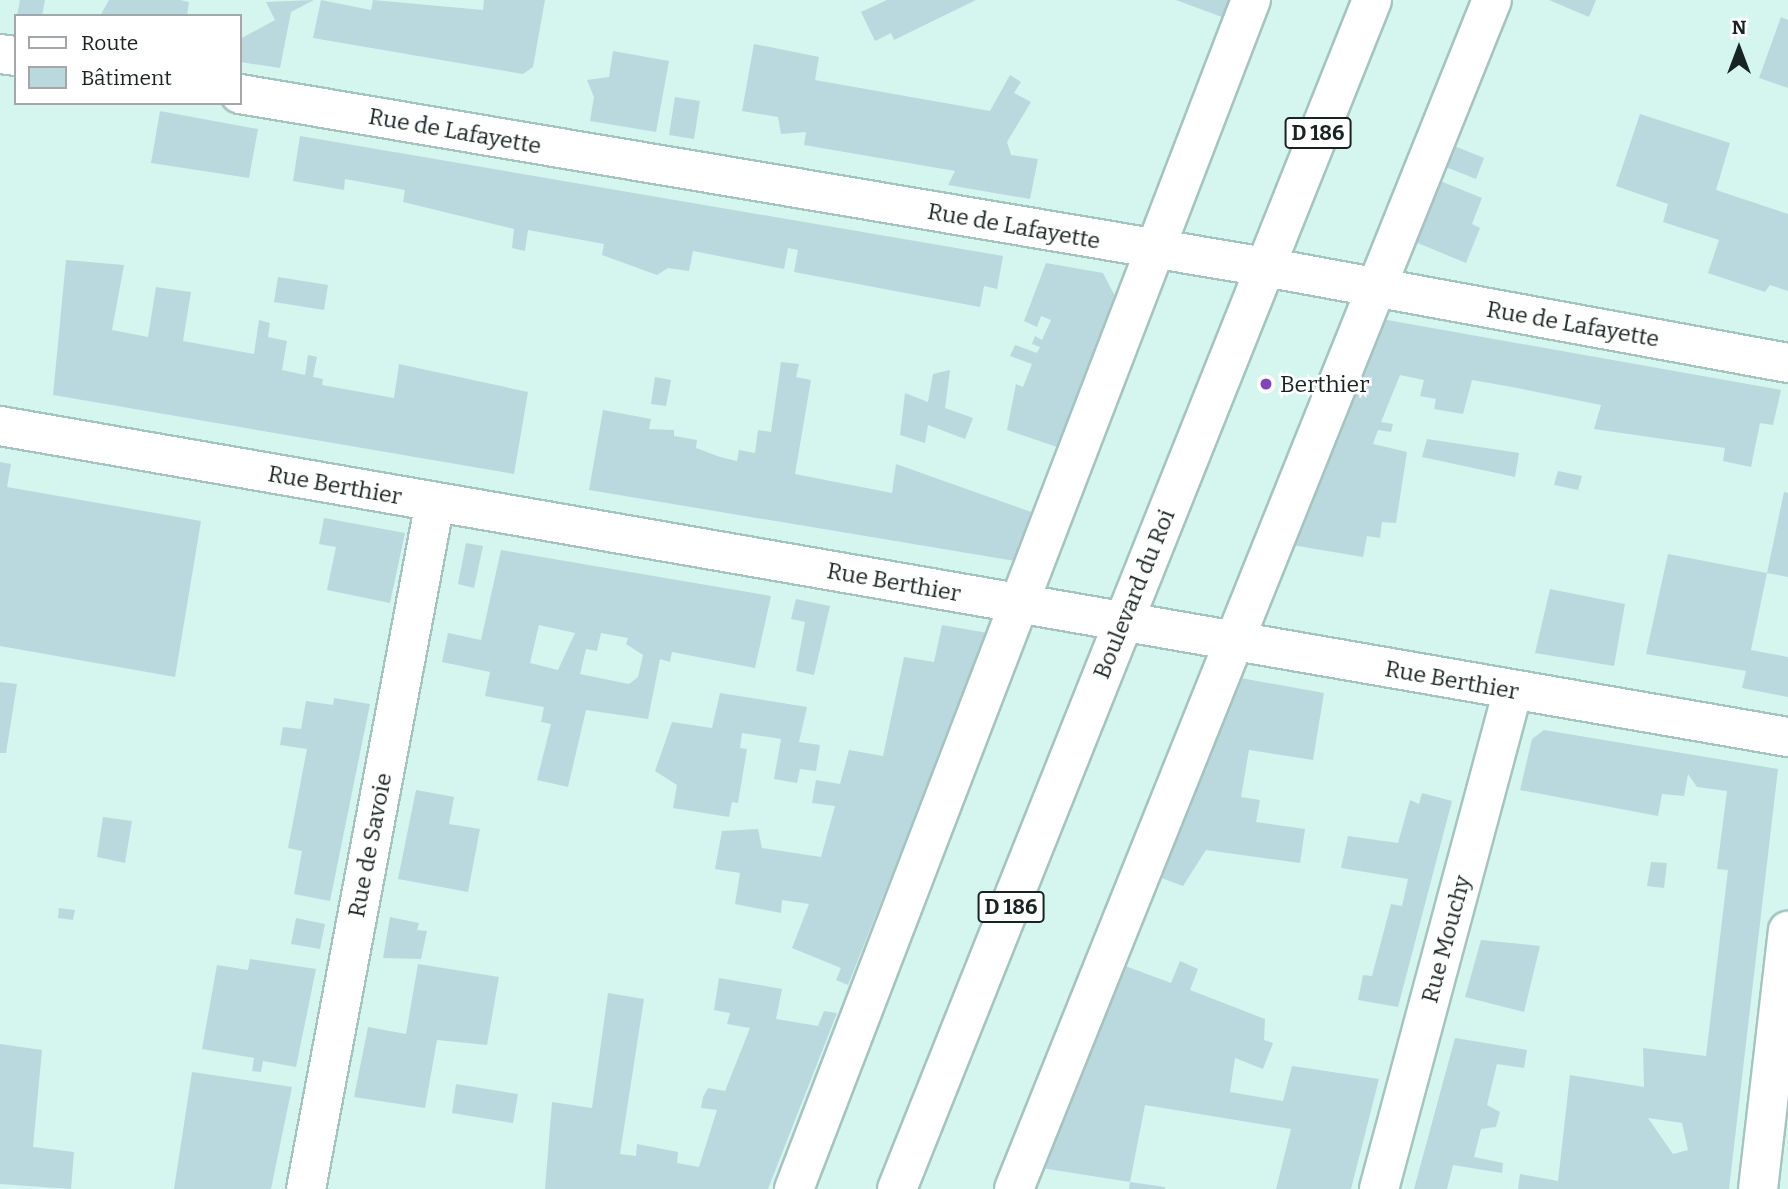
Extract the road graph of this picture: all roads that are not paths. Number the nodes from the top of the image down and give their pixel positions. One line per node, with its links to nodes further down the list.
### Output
1 (1251, 0): 5 (street)
2 (1372, 0): 6 (street, Boulevard du Roi / D 186)
3 (1492, 0): 7 (street)
4 (242, 94): 5 (street, Rue de Lafayette)
5 (1154, 250): 6 (street, Rue de Lafayette); 11 (street)
6 (1265, 267): 7 (street, Rue de Lafayette); 12 (street, Boulevard du Roi / D 186)
7 (1378, 289): 8 (street, Rue de Lafayette); 13 (street)
8 (1788, 363)
9 (0, 426): 10 (street, Rue Berthier)
10 (435, 502): 11 (street, Rue Berthier); 17 (street, Rue de Savoie)
11 (1021, 604): 12 (street, Rue Berthier); 18 (street)
12 (1122, 623): 13 (street, Rue Berthier); 19 (street, Boulevard du Roi / D 186)
13 (1232, 642): 14 (street, Rue Berthier); 20 (street)
14 (1513, 690): 15 (street, Rue Berthier); 21 (street, Rue Mouchy)
15 (1788, 737)
16 (1788, 931): 22 (street)
17 (306, 1189)
18 (794, 1189)
19 (897, 1189)
20 (1014, 1189)
21 (1379, 1189)
22 (1758, 1189)

